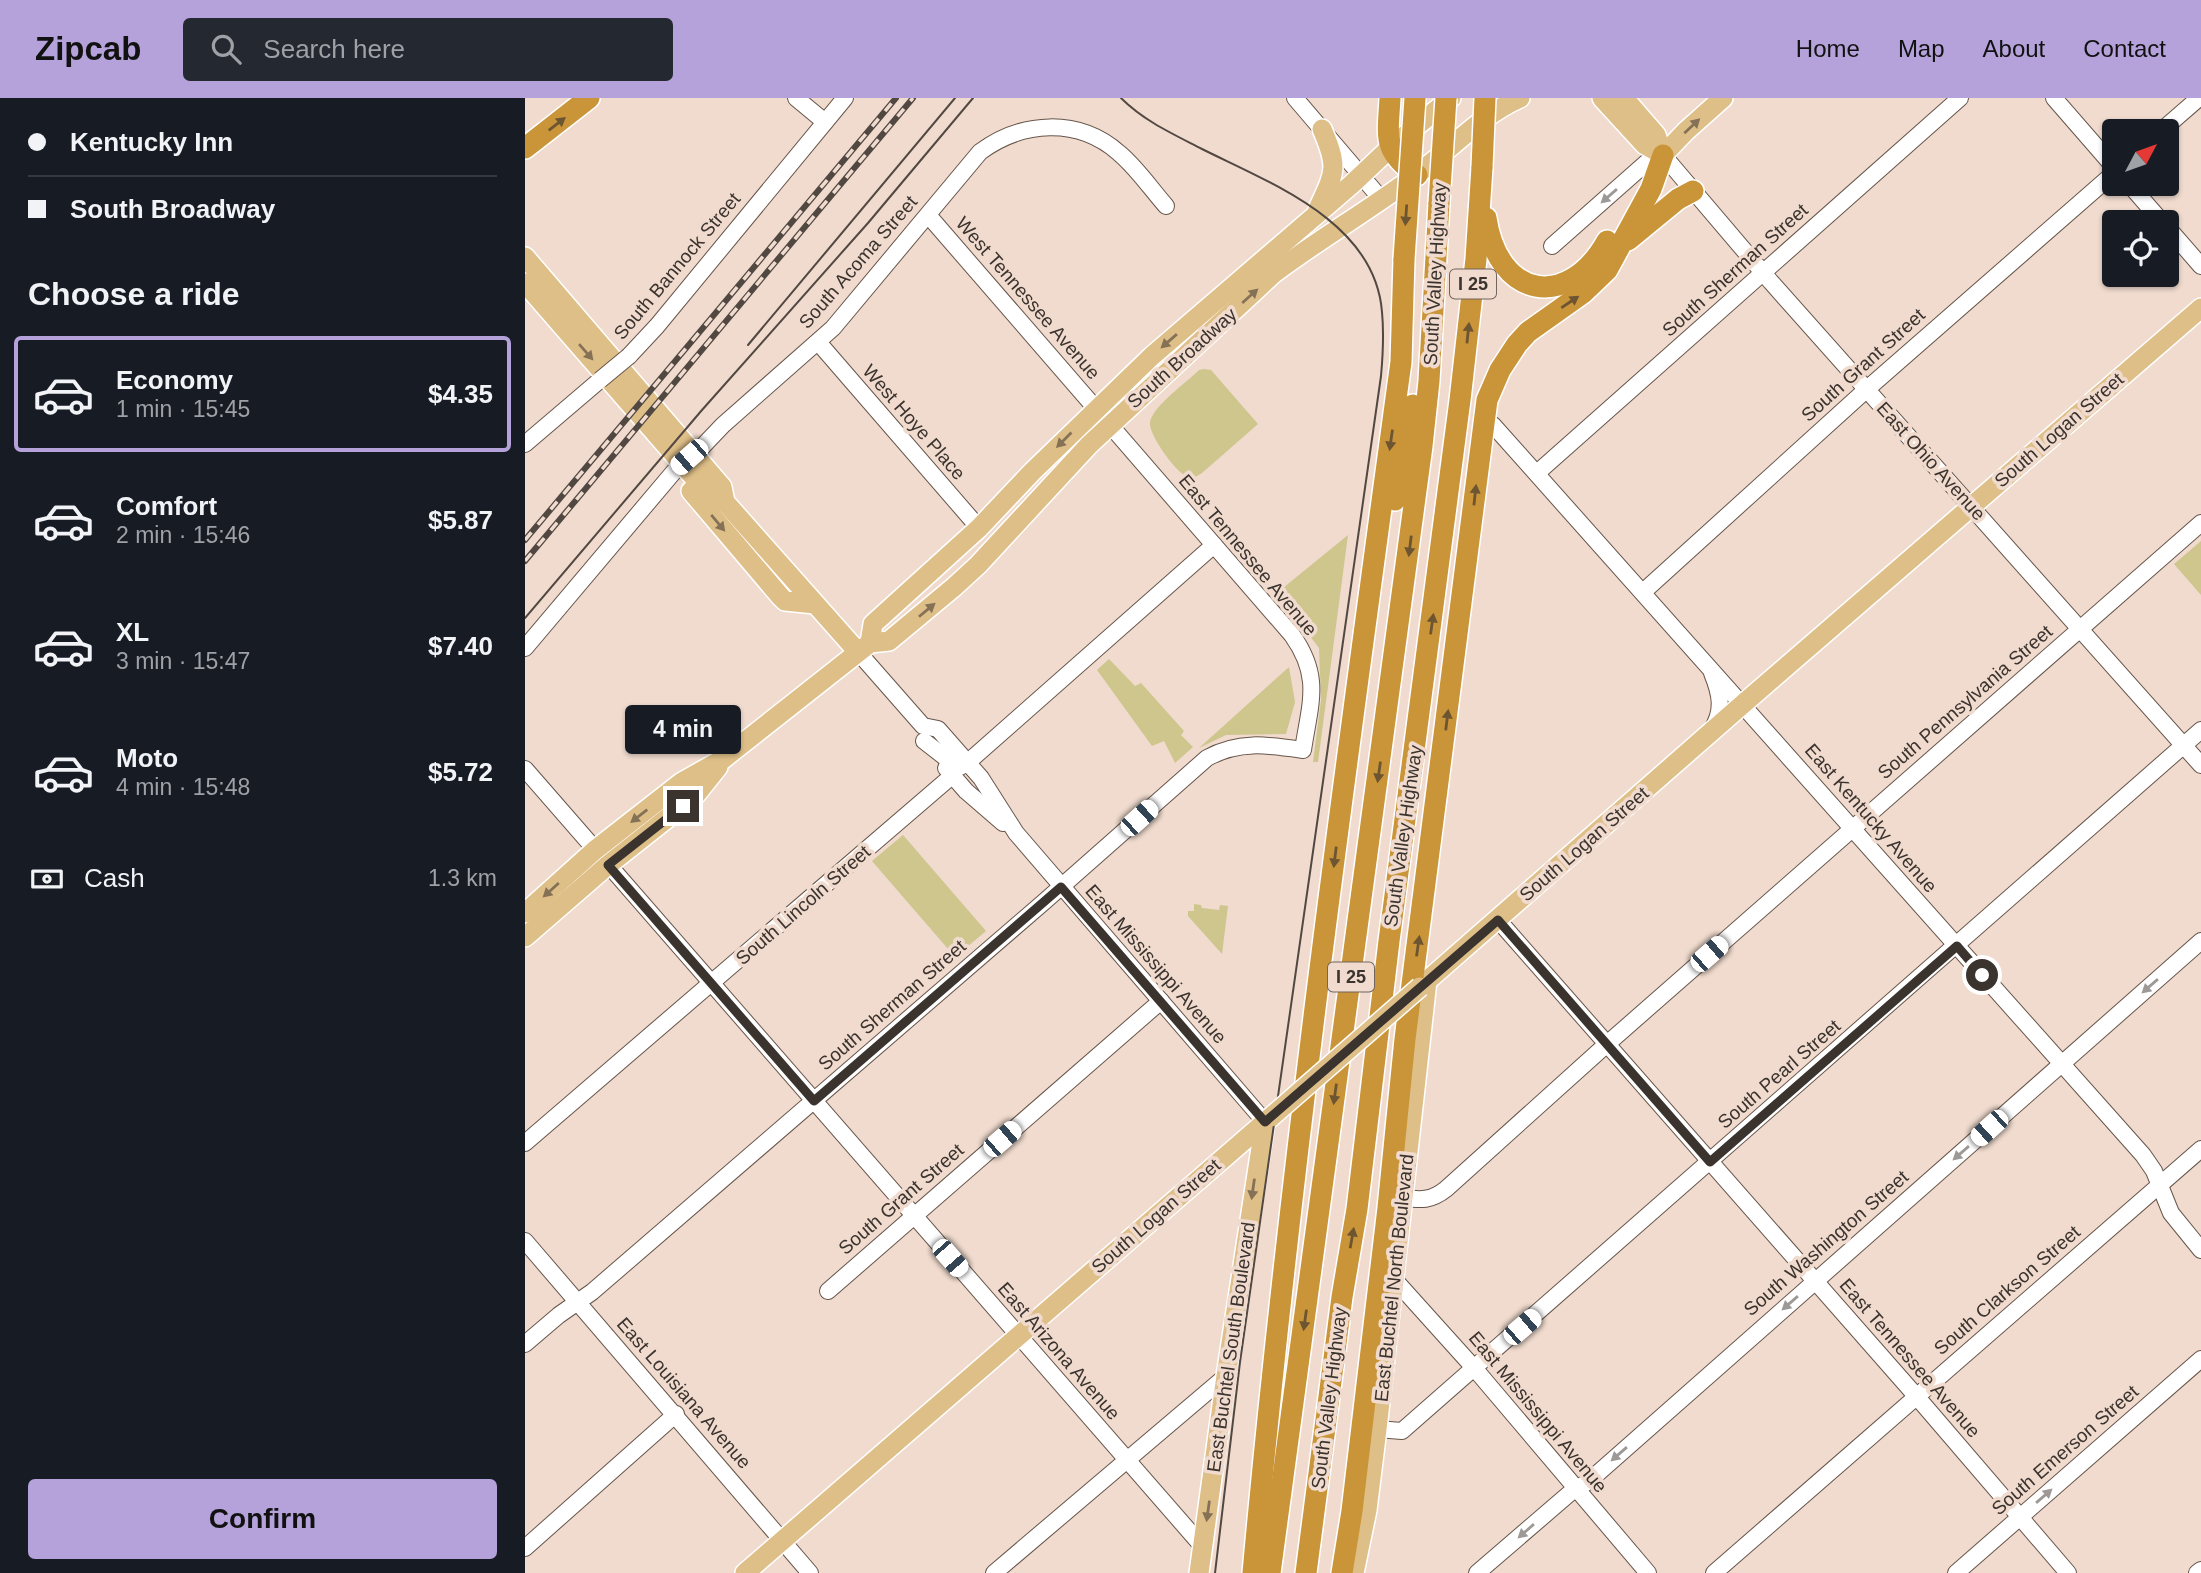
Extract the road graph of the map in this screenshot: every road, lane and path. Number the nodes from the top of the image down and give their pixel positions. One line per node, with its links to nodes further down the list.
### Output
1 (589, 98): 21 (highway, one-way to 1)
2 (796, 98): 17 (street)
3 (845, 98): 17 (street, South Bannock Street)
4 (1295, 98): 18 (street)
5 (1390, 98): 20 (highway)
6 (1415, 98): 65 (highway, one-way to 65, bridge)
7 (1448, 98): 20 (main road, South Broadway); 35 (highway, South Valley Highway / I 25, bridge)
8 (1487, 98): 19 (main road); 24 (highway, South Valley Highway / I 25, bridge)
9 (1520, 98): 19 (main road, South Broadway)
10 (1602, 98): 23 (main road, East Ohio Avenue)
11 (1624, 98): 23 (main road, East Ohio Avenue)
12 (1723, 98): 23 (main road, one-way to 12)
13 (1960, 98): 42 (street, South Sherman Street)
14 (2054, 98): 22 (street)
15 (2199, 98): 16 (street)
16 (2175, 119)
17 (825, 122): 51 (street, South Bannock Street, bridge)
18 (1322, 129): 26 (street); 34 (main road)
19 (1453, 146): 25 (main road, South Broadway)
20 (1391, 147): 25 (highway); 26 (main road, South Broadway)
21 (525, 148)
22 (2102, 153)
23 (1663, 155): 24 (highway); 28 (street, East Ohio Avenue); 37 (street, one-way to 37); 38 (highway)
24 (1482, 167): 83 (highway, South Valley Highway / I 25, one-way to 24)
25 (1417, 175): 30 (main road, South Broadway)
26 (1361, 176): 30 (street); 34 (main road, South Broadway)
27 (2102, 183): 47 (street, South Grant Street)
28 (1693, 191): 38 (highway); 42 (street, East Ohio Avenue)
29 (2139, 196): 32 (street)
30 (1382, 200): 49 (main road, South Broadway, one-way to 30)
31 (1166, 206): 33 (street, South Acoma Street)
32 (2152, 210)
33 (928, 215): 46 (street, South Acoma Street); 48 (street, West Tennessee Avenue)
34 (1314, 216): 48 (main road, South Broadway, one-way to 48)
35 (1436, 236): 65 (highway); 126 (highway, South Valley Highway / I 25, one-way to 126)
36 (2179, 241): 40 (street)
37 (1552, 246)
38 (1618, 248): 128 (highway, one-way to 38)
39 (525, 257): 45 (main road)
40 (2201, 267)
41 (525, 271): 45 (main road)
42 (1763, 272): 47 (street, East Ohio Avenue); 53 (street, South Sherman Street)
43 (525, 283): 54 (main road, one-way to 54)
44 (2201, 308): 55 (main road, South Logan Street)
45 (583, 326): 54 (main road)
46 (818, 342): 52 (street, South Acoma Street, bridge); 57 (street, West Hoye Place)
47 (1867, 389): 55 (street, East Ohio Avenue); 59 (street, South Grant Street)
48 (1096, 409): 49 (street, East Tennessee Avenue); 57 (main road, South Broadway, one-way to 57)
49 (1110, 425): 58 (street, East Tennessee Avenue); 62 (main road, South Broadway, one-way to 49)
50 (1493, 425): 53 (street, East Kentucky Avenue)
51 (525, 444)
52 (676, 470): 60 (main road, one-way to 60); 63 (street, South Acoma Street)
53 (1537, 473): 59 (street, East Kentucky Avenue)
54 (725, 502): 60 (main road)
55 (1971, 506): 61 (street, East Ohio Avenue); 66 (main road, South Logan Street)
56 (2201, 523): 61 (street, South Pennsylvania Street)
57 (979, 528): 62 (main road, South Broadway)
58 (1214, 545): 71 (street, East Tennessee Avenue); 72 (street)
59 (1643, 592): 64 (street, East Kentucky Avenue)
60 (815, 604): 62 (main road)
61 (2080, 629): 70 (street, East Ohio Avenue); 76 (street, South Pennsylvania Street)
62 (864, 647): 68 (street, East Mississippi Avenue); 78 (main road, South Broadway)
63 (525, 648)
64 (1708, 664): 66 (street, East Kentucky Avenue); 69 (street)
65 (1357, 692): 90 (highway, one-way to 90)
66 (1743, 704): 69 (main road, South Logan Street); 76 (street, East Kentucky Avenue)
67 (2201, 730): 70 (street, South Pearl Street)
68 (924, 734): 72 (street, East Mississippi Avenue); 75 (street, East Mississippi Avenue)
69 (1708, 735): 81 (main road, South Logan Street)
70 (2184, 746): 73 (street, East Ohio Avenue); 85 (street, South Pearl Street)
71 (1303, 750): 79 (street, South Sherman Street)
72 (967, 763): 77 (street, East Mississippi Avenue)
73 (2201, 765)
74 (525, 769): 78 (street, East Arizona Avenue)
75 (953, 775): 77 (street, East Mississippi Avenue); 86 (street, South Lincoln Street)
76 (1853, 828): 85 (street, East Kentucky Avenue); 89 (street, South Pennsylvania Street)
77 (1016, 833): 79 (street, East Mississippi Avenue)
78 (602, 858): 80 (main road, South Broadway, one-way to 80); 82 (main road, South Broadway); 86 (street, East Arizona Avenue)
79 (1061, 887): 88 (street, East Mississippi Avenue); 92 (street, South Sherman Street)
80 (525, 913)
81 (1498, 920): 87 (main road, South Logan Street); 89 (street, East Tennessee Avenue)
82 (525, 937)
83 (1389, 941): 127 (highway, South Valley Highway / I 25, one-way to 83); 128 (highway)
84 (2201, 941): 91 (street, South Washington Street, one-way to 91)
85 (1957, 946): 91 (street, East Kentucky Avenue); 96 (street, South Pearl Street)
86 (711, 984): 92 (street, East Arizona Avenue); 94 (street, South Lincoln Street)
87 (1423, 984): 93 (main road, South Logan Street, bridge); 98 (main road, East Buchtel North Boulevard)
88 (1161, 1001): 93 (street, East Mississippi Avenue); 99 (street, South Grant Street)
89 (1607, 1044): 96 (street, East Tennessee Avenue); 98 (street, South Pennsylvania Street)
90 (1311, 1046): 124 (highway); 125 (highway)
91 (2060, 1064): 97 (street, East Kentucky Avenue); 103 (street, South Washington Street, one-way to 103)
92 (814, 1101): 99 (street, East Arizona Avenue); 105 (street, South Sherman Street)
93 (1268, 1119): 106 (main road, South Logan Street); 110 (main road, East Buchtel South Boulevard, one-way to 110)
94 (525, 1143)
95 (2201, 1149): 97 (street, South Clarkson Street)
96 (1710, 1162): 103 (street, East Tennessee Avenue); 109 (street, South Pearl Street)
97 (2160, 1185): 101 (street, East Kentucky Avenue); 111 (street, South Clarkson Street)
98 (1403, 1198): 102 (main road, East Buchtel North Boulevard)
99 (914, 1216): 104 (street, South Grant Street); 106 (street, East Arizona Avenue)
100 (525, 1241): 105 (street, East Louisiana Avenue)
101 (2201, 1250)
102 (1394, 1279): 109 (street, East Mississippi Avenue); 113 (main road, East Buchtel North Boulevard)
103 (1814, 1281): 111 (street, East Tennessee Avenue); 115 (street, South Washington Street, one-way to 115)
104 (828, 1291)
105 (577, 1301): 107 (street, South Sherman Street); 112 (street, East Louisiana Avenue)
106 (1019, 1337): 114 (street, East Arizona Avenue); 117 (main road, South Logan Street)
107 (525, 1344)
108 (2201, 1359): 116 (street, South Emerson Street, one-way to 108)
109 (1475, 1368): 113 (street, South Pearl Street); 115 (street, East Mississippi Avenue)
110 (1226, 1376): 114 (street); 118 (main road, East Buchtel South Boulevard, one-way to 118)
111 (1917, 1398): 116 (street, East Tennessee Avenue); 132 (street, South Clarkson Street)
112 (676, 1414): 117 (street, East Louisiana Avenue); 119 (street)
113 (1377, 1429): 129 (main road, East Buchtel North Boulevard)
114 (1126, 1460): 118 (street, East Arizona Avenue); 122 (street)
115 (1576, 1489): 130 (street, South Washington Street, one-way to 130); 131 (street, East Mississippi Avenue)
116 (2020, 1518): 133 (street, South Emerson Street); 134 (street, East Tennessee Avenue)
117 (783, 1540): 120 (main road, South Logan Street); 121 (street, East Louisiana Avenue)
118 (1203, 1547): 123 (main road, East Buchtel South Boulevard)
119 (525, 1548)
120 (745, 1573)
121 (810, 1573)
122 (995, 1573)
123 (1199, 1573)
124 (1238, 1573)
125 (1253, 1573)
126 (1270, 1573)
127 (1306, 1573)
128 (1341, 1573)
129 (1354, 1573)
130 (1477, 1573)
131 (1648, 1573)
132 (1714, 1573)
133 (1956, 1573)
134 (2068, 1573)

